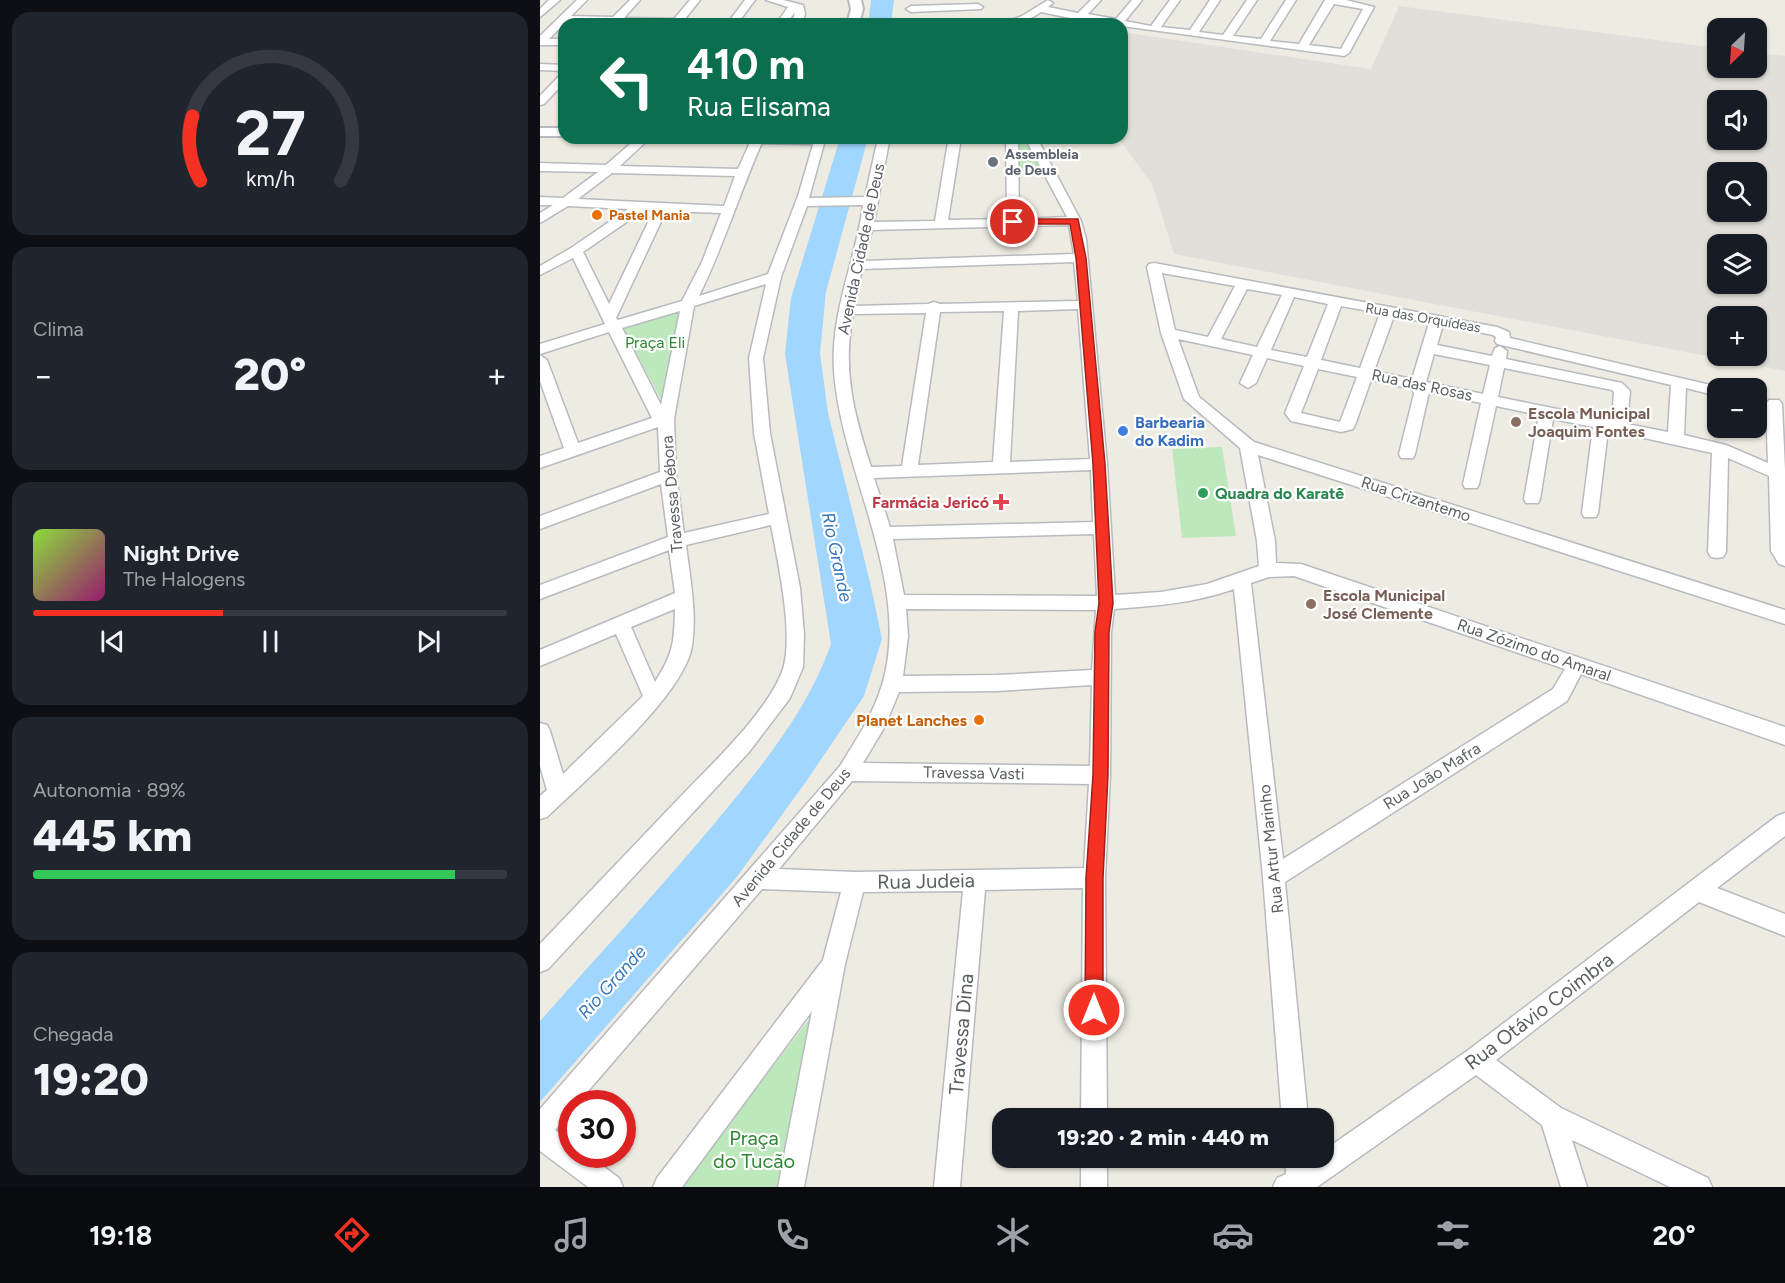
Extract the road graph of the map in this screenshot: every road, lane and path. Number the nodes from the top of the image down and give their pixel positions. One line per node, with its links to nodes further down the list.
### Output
1 (555, 0): 20 (street)
2 (582, 0): 22 (street)
3 (635, 0): 23 (street)
4 (695, 0): 24 (street)
5 (750, 0): 25 (street)
6 (771, 0): 16 (street)
7 (855, 0): 28 (street)
8 (1052, 0): 19 (street)
9 (1096, 0): 21 (street)
10 (1137, 0): 31 (street)
11 (1175, 0): 34 (street)
12 (1215, 0): 35 (street)
13 (1252, 0): 36 (street)
14 (1291, 0): 39 (street)
15 (1330, 0): 40 (street); 40 (street)
16 (795, 5): 26 (street); 27 (street)
17 (978, 7): 18 (street)
18 (910, 8)
19 (1040, 9): 21 (street); 29 (street)
20 (540, 14)
21 (1080, 17): 30 (street)
22 (564, 18)
23 (618, 18)
24 (680, 18)
25 (736, 18)
26 (785, 18)
27 (798, 18)
28 (855, 18)
29 (1026, 18)
30 (1086, 18)
31 (1122, 18)
32 (558, 24): 37 (street)
33 (1128, 24): 34 (street)
34 (1154, 28): 35 (street)
35 (1193, 33): 36 (street)
36 (1226, 38): 39 (street)
37 (540, 42): 38 (street)
38 (558, 42)
39 (1263, 44): 40 (street)
40 (1302, 48)
41 (540, 67): 42 (street)
42 (558, 68)
43 (558, 84): 45 (street)
44 (558, 100): 45 (street)
45 (542, 101)
46 (540, 132): 47 (street)
47 (558, 132)
48 (638, 144): 56 (street)
49 (755, 144): 57 (street, Travessa Débora)
50 (818, 144): 61 (street)
51 (882, 144): 59 (street, Avenida Cidade de Deus)
52 (953, 144): 68 (street)
53 (1012, 144): 67 (street)
54 (1035, 144): 66 (street)
55 (540, 166): 56 (street)
56 (611, 170): 57 (street); 60 (street)
57 (741, 173): 64 (street, Travessa Débora)
58 (540, 201): 60 (street)
59 (862, 201): 61 (street); 69 (street, Avenida Cidade de Deus)
60 (568, 202): 62 (street); 65 (street)
61 (810, 202): 75 (street)
62 (642, 205): 63 (street); 70 (street)
63 (662, 206): 64 (street); 86 (street)
64 (730, 210): 79 (street, Travessa Débora)
65 (540, 219)
66 (1075, 221): 67 (street); 71 (street)
67 (1013, 222): 68 (street)
68 (941, 223): 69 (street)
69 (867, 226): 72 (street, Avenida Cidade de Deus)
70 (576, 251): 74 (street); 86 (street)
71 (1081, 258): 72 (street); 80 (street)
72 (856, 265): 83 (street, Avenida Cidade de Deus)
73 (1154, 267): 76 (street, Rua das Orquídeas); 87 (street, Rua Crizantemo)
74 (540, 271)
75 (774, 277): 79 (street); 122 (street)
76 (1243, 284): 77 (street, Rua das Orquídeas); 89 (street)
77 (1290, 292): 78 (street, Rua das Orquídeas); 92 (street)
78 (1336, 302): 84 (street, Rua das Orquídeas); 94 (street)
79 (688, 303): 86 (street); 104 (street, Travessa Débora)
80 (1086, 305): 82 (street); 113 (street)
81 (934, 306): 82 (street); 83 (street); 115 (street)
82 (1011, 306): 114 (street)
83 (848, 310): 116 (street, Avenida Cidade de Deus)
84 (1388, 312): 85 (street, Rua das Orquídeas); 96 (street)
85 (1437, 320): 88 (street, Rua das Orquídeas); 90 (street)
86 (611, 321): 91 (street); 104 (street)
87 (1168, 333): 89 (street, Rua das Rosas); 108 (street, Rua Crizantemo)
88 (1502, 340): 95 (street); 97 (street, Rua das Orquídeas)
89 (1212, 342): 92 (street, Rua das Rosas)
90 (1429, 348): 95 (street); 99 (street)
91 (540, 349)
92 (1263, 352): 94 (street, Rua das Rosas); 98 (street)
93 (540, 360): 110 (street)
94 (1314, 362): 96 (street, Rua das Rosas); 96 (street)
95 (1498, 362): 101 (street); 106 (street)
96 (1365, 374): 99 (street, Rua das Rosas)
97 (1679, 382): 100 (street, Rua das Orquídeas); 107 (street)
98 (1248, 383)
99 (1418, 385): 101 (street, Rua das Rosas); 111 (street)
100 (1707, 388)
101 (1488, 399): 103 (street, Rua das Rosas); 119 (street)
102 (1779, 405): 117 (street)
103 (1547, 411): 105 (street, Rua das Rosas); 120 (street)
104 (664, 420): 110 (street); 118 (street, Travessa Débora)
105 (1601, 422): 106 (street, Rua das Rosas); 121 (street)
106 (1619, 427): 107 (street, Rua das Rosas)
107 (1676, 438): 109 (street, Rua das Rosas)
108 (1248, 446): 130 (street); 136 (street, Rua Crizantemo)
109 (1720, 449): 117 (street, Rua das Rosas); 128 (street)
110 (573, 451): 112 (street)
111 (1407, 454)
112 (540, 462)
113 (1099, 464): 114 (street); 124 (street)
114 (1001, 468): 115 (street)
115 (909, 471): 116 (street)
116 (865, 473): 125 (street, Avenida Cidade de Deus)
117 (1782, 474): 126 (street)
118 (668, 475): 123 (street); 127 (street, Travessa Débora)
119 (1471, 484)
120 (1532, 499)
121 (1590, 513)
122 (776, 518): 127 (street); 157 (street)
123 (540, 523)
124 (1102, 528): 125 (street); 135 (street)
125 (883, 533): 134 (street, Avenida Cidade de Deus)
126 (1782, 535): 129 (street)
127 (675, 541): 132 (street); 133 (street, Travessa Débora)
128 (1718, 552)
129 (1785, 559)
130 (1268, 570): 131 (street, Rua Zózimo do Amaral); 139 (street, Rua Zózimo do Amaral)
131 (1242, 579): 135 (street, Rua Zózimo do Amaral); 150 (street, Rua Artur Marinho)
132 (540, 592)
133 (684, 597): 137 (street); 142 (street, Travessa Débora)
134 (896, 602): 135 (street, Rua Zózimo do Amaral); 141 (street, Avenida Cidade de Deus)
135 (1106, 603): 140 (street)
136 (1785, 617)
137 (621, 625): 138 (street); 142 (street)
138 (540, 658)
139 (1576, 664): 144 (street, Rua Zózimo do Amaral); 150 (street, Rua João Mafra)
140 (1101, 677): 141 (street); 146 (street)
141 (892, 684): 145 (street, Avenida Cidade de Deus)
142 (653, 698): 147 (street, Travessa Débora)
143 (540, 731): 147 (street)
144 (1785, 736)
145 (847, 772): 146 (street, Travessa Vasti); 152 (street, Avenida Cidade de Deus)
146 (1100, 775): 151 (street)
147 (558, 792): 148 (street, Travessa Débora)
148 (540, 810)
149 (1785, 823): 155 (street, Rua Otávio Coimbra)
150 (1274, 877): 161 (street, Rua Artur Marinho)
151 (1094, 878): 153 (street, Rua Judeia); 160 (street)
152 (758, 879): 154 (street, Rua Judeia); 163 (street, Avenida Cidade de Deus)
153 (975, 880): 154 (street, Rua Judeia); 170 (street, Travessa Dina)
154 (855, 882): 158 (street)
155 (1698, 891): 156 (street); 159 (street, Rua Otávio Coimbra)
156 (1785, 925)
157 (540, 961)
158 (833, 964): 168 (street); 169 (street)
159 (1476, 1060): 162 (street); 166 (street, Rua Otávio Coimbra)
160 (1094, 1108)
161 (1294, 1108)
162 (1552, 1117): 172 (street); 173 (street)
163 (540, 1128)
164 (540, 1135): 167 (street)
165 (1094, 1168): 171 (street)
166 (1296, 1179)
167 (610, 1187)
168 (666, 1187)
169 (791, 1187)
170 (947, 1187)
171 (1094, 1187)
172 (1575, 1187)
173 (1699, 1187)

